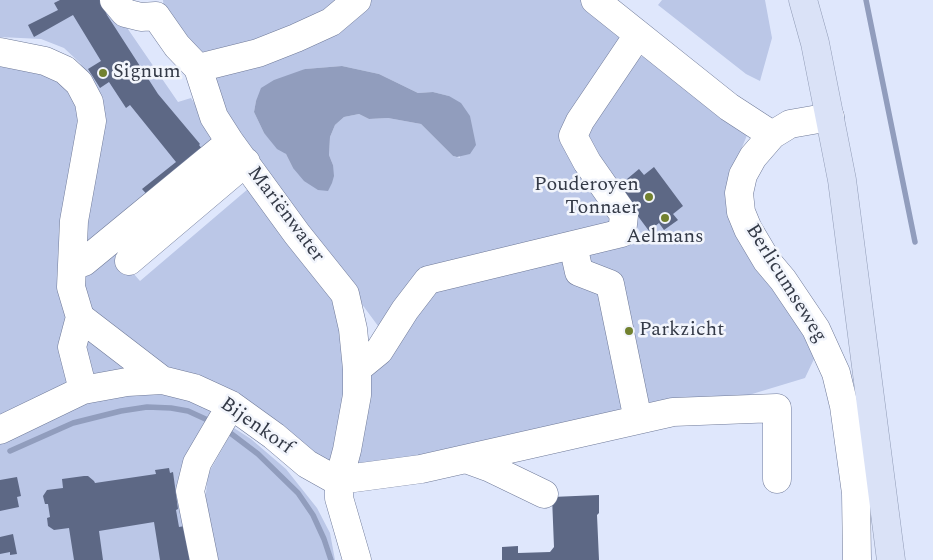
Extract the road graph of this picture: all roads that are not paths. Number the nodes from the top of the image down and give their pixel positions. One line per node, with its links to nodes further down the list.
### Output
1 (114, 0): 5 (street, Mariënwater)
2 (357, 0): 8 (street)
3 (595, 0): 6 (street)
4 (803, 0): 9 (main road)
5 (156, 8): 8 (street, Mariënwater)
6 (638, 35): 10 (street); 12 (street)
7 (0, 52): 14 (street)
8 (198, 68): 11 (street, Mariënwater)
9 (830, 117): 10 (street, Berlicumseweg); 29 (main road)
10 (772, 135): 28 (street, Berlicumseweg)
11 (238, 152): 13 (street); 14 (street); 16 (street, Mariënwater)
12 (573, 245): 16 (street); 20 (street)
13 (128, 261)
14 (72, 266): 15 (street)
15 (80, 317): 17 (street); 18 (street)
16 (357, 369): 24 (street, Mariënwater)
17 (162, 380): 18 (street, Bijenkorf); 19 (street, Bijenkorf)
18 (82, 390): 21 (street, Bijenkorf)
19 (223, 418): 24 (street, Bijenkorf); 26 (street)
20 (638, 420): 22 (street); 23 (street)
21 (0, 430)
22 (466, 458): 24 (street); 25 (street)
23 (777, 479)
24 (339, 480): 27 (street)
25 (544, 494)
26 (204, 560)
27 (357, 560)
28 (857, 560)
29 (891, 560)

